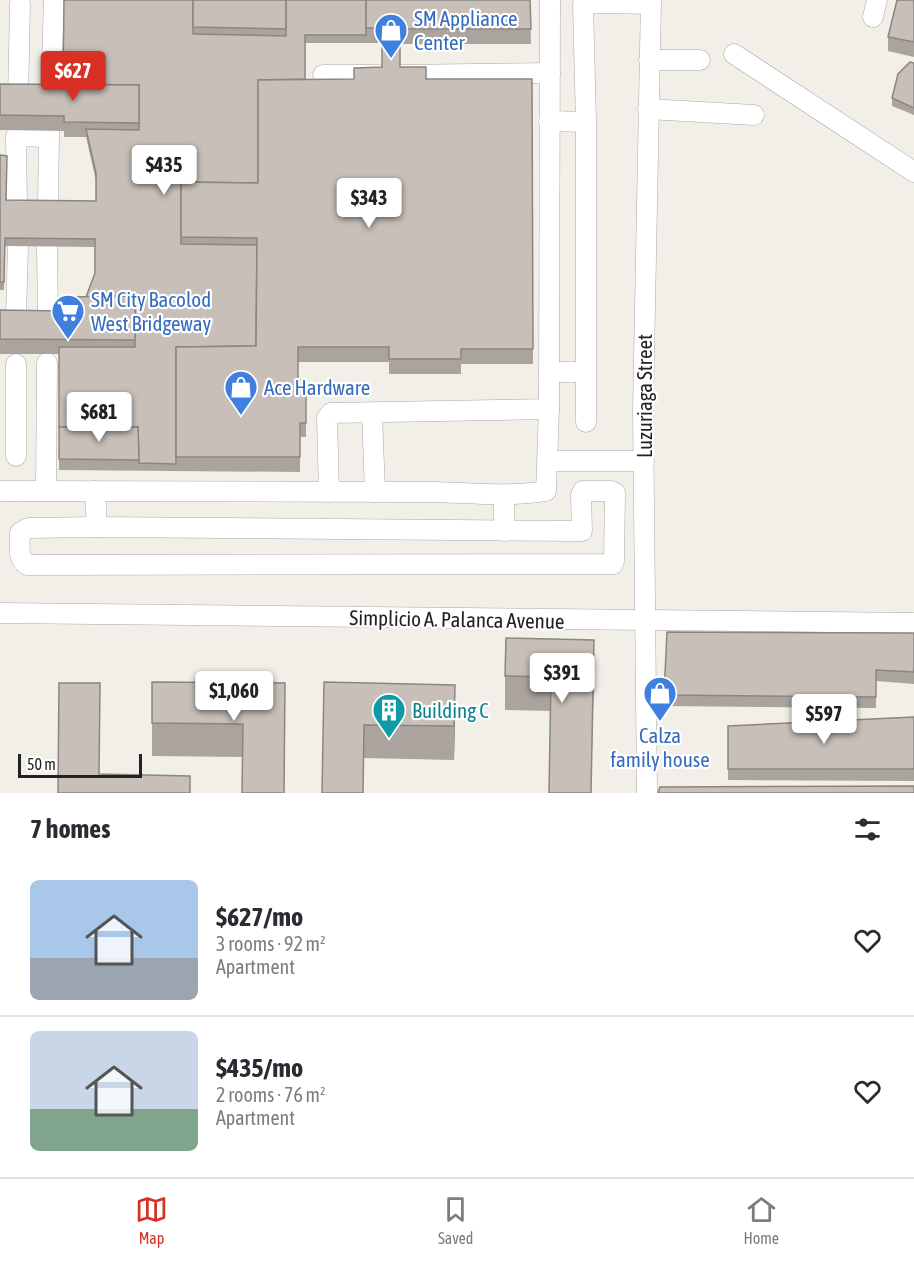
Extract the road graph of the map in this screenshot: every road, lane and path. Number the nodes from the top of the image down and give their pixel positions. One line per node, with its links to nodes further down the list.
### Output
1 (54, 0): 10 (street)
2 (550, 0): 8 (street)
3 (651, 2): 6 (street, Luzuriaga Street); 15 (street)
4 (20, 4): 11 (street)
5 (734, 54): 16 (street)
6 (649, 60): 7 (street); 12 (street, Luzuriaga Street)
7 (700, 60)
8 (550, 73): 9 (street); 14 (street)
9 (323, 75)
10 (51, 94)
11 (18, 99)
12 (648, 109): 13 (street); 32 (street, Luzuriaga Street)
13 (754, 115)
14 (549, 121): 15 (street); 25 (street)
15 (586, 122): 26 (street)
16 (914, 172)
17 (17, 208): 18 (street)
18 (48, 208)
19 (18, 246): 21 (street)
20 (47, 246): 22 (street)
21 (16, 316)
22 (48, 322)
23 (47, 363): 34 (street)
24 (16, 364): 30 (street)
25 (549, 372): 26 (street); 27 (street)
26 (586, 372): 29 (street)
27 (549, 409): 28 (street); 31 (street)
28 (372, 413): 36 (street); 37 (street)
29 (586, 422)
30 (16, 456)
31 (548, 461): 32 (street); 38 (street)
32 (644, 461): 42 (street, Luzuriaga Street)
33 (0, 490): 34 (street)
34 (46, 491): 35 (street)
35 (95, 491): 36 (street); 39 (street)
36 (328, 492): 37 (street)
37 (375, 492): 38 (street)
38 (504, 495): 40 (street)
39 (97, 527): 40 (street); 40 (street)
40 (504, 531)
41 (0, 613): 42 (street, Simplicio A. Palanca Avenue)
42 (645, 620): 43 (street, Simplicio A. Palanca Avenue); 44 (street, Luzuriaga Street)
43 (914, 623)
44 (647, 793)

